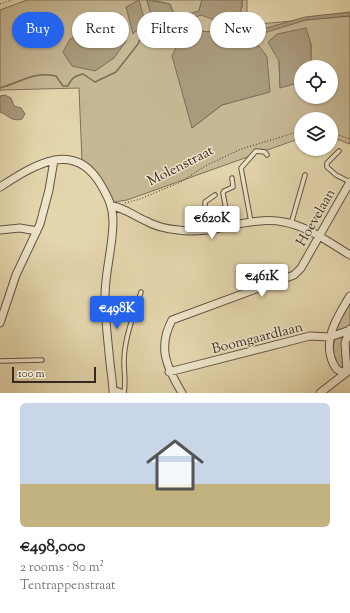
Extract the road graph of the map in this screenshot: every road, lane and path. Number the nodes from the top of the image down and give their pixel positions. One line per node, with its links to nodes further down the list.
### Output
1 (12, 0): 2 (path)
2 (0, 4)
3 (294, 133): 14 (path, Molenstraat)
4 (338, 135): 5 (path)
5 (350, 139)
6 (339, 151): 11 (lane)
7 (268, 154): 15 (lane)
8 (54, 160): 12 (street); 14 (street); 20 (street)
9 (305, 176): 16 (lane)
10 (232, 178): 17 (lane)
11 (350, 182): 21 (street, Hoevelaan)
12 (0, 187)
13 (215, 195): 19 (lane)
14 (112, 206): 19 (street); 32 (street)
15 (251, 222): 16 (street); 17 (street)
16 (290, 224): 21 (street)
17 (229, 227): 19 (street)
18 (0, 230): 20 (street)
19 (206, 231)
20 (37, 232): 25 (street)
21 (318, 237): 22 (street); 30 (street, Hoevelaan)
22 (350, 255)
23 (141, 292): 34 (lane)
24 (350, 296): 27 (street)
25 (0, 323)
26 (350, 330): 27 (street, Boomgaardlaan); 31 (street)
27 (330, 337): 30 (street, Boomgaardlaan); 31 (street)
28 (42, 360): 29 (lane)
29 (0, 361)
30 (169, 372): 35 (street)
31 (348, 373): 36 (street)
32 (113, 392): 33 (street)
33 (121, 393)
34 (124, 393)
35 (182, 393)
36 (320, 393)

